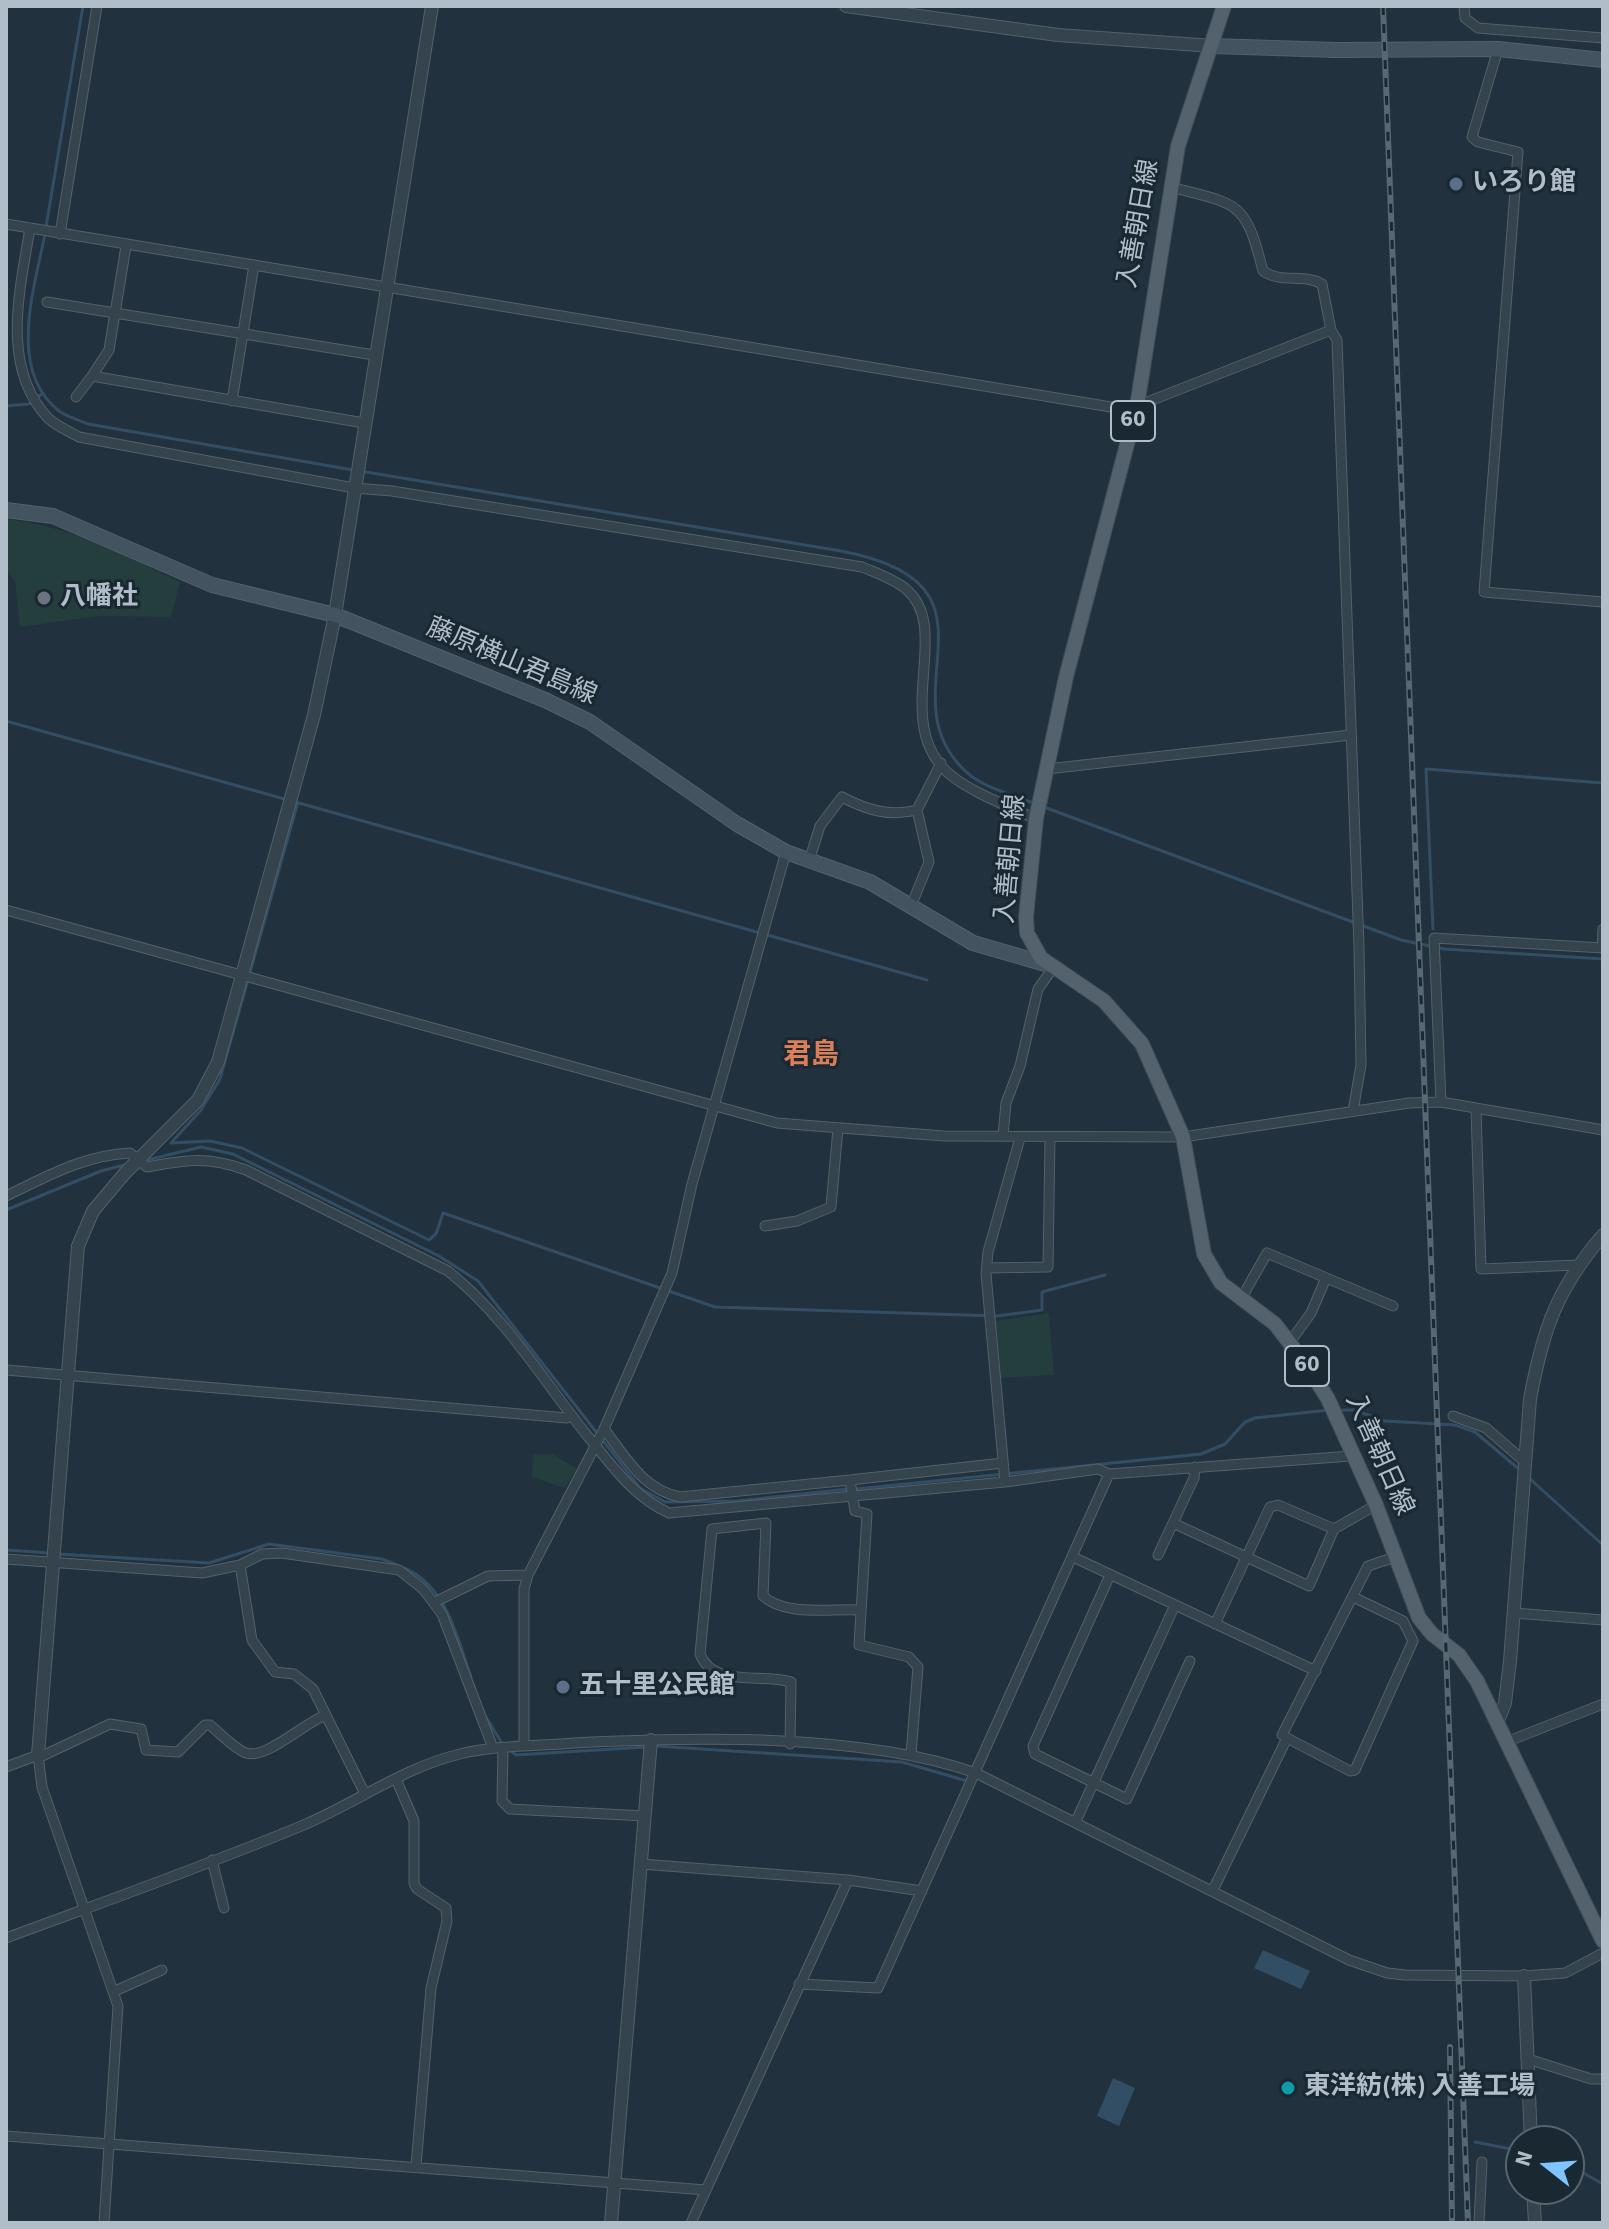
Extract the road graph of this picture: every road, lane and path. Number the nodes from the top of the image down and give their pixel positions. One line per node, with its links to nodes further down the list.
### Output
1 (97, 6): 14 (street)
2 (432, 6): 17 (street)
3 (846, 6): 6 (street)
4 (1224, 6): 8 (main road, 入善朝日線 / 60)
5 (1464, 6): 7 (street)
6 (901, 10): 8 (street)
7 (1603, 38)
8 (1213, 46): 9 (main road); 11 (main road, 入善朝日線 / 60)
9 (1498, 49): 10 (main road); 30 (street)
10 (1603, 60)
11 (1171, 187): 20 (street); 26 (main road, 入善朝日線 / 60)
12 (6, 224): 13 (street)
13 (30, 228): 14 (street); 28 (street)
14 (57, 233): 15 (street)
15 (126, 246): 16 (street); 19 (street)
16 (254, 265): 17 (street); 21 (street)
17 (385, 289): 22 (street); 26 (street)
18 (47, 302): 19 (street)
19 (114, 315): 21 (street); 23 (street)
20 (1331, 330): 26 (street); 32 (street)
21 (243, 335): 22 (street); 25 (street)
22 (374, 355): 27 (street)
23 (92, 376): 24 (street); 25 (street)
24 (76, 397)
25 (232, 401): 27 (street)
26 (1136, 408): 34 (main road, 入善朝日線 / 60)
27 (364, 423): 28 (street)
28 (354, 488): 31 (street); 33 (street)
29 (6, 510): 31 (main road, 藤原横山君島線)
30 (1603, 602)
31 (335, 615): 37 (main road, 藤原横山君島線); 44 (street)
32 (1351, 735): 34 (street); 48 (street)
33 (941, 763): 35 (street); 36 (street)
34 (1047, 769): 36 (main road, 入善朝日線 / 60)
35 (917, 810): 38 (street); 39 (street)
36 (1036, 819): 43 (main road, 入善朝日線 / 60)
37 (786, 852): 38 (main road, 藤原横山君島線); 46 (street)
38 (809, 861): 39 (main road, 藤原横山君島線)
39 (911, 906): 43 (main road, 藤原横山君島線)
40 (6, 910): 44 (street)
41 (1603, 929): 42 (street)
42 (1602, 948): 45 (street)
43 (1053, 968): 51 (street); 52 (main road, 入善朝日線 / 60)
44 (242, 976): 46 (street); 55 (street)
45 (1441, 1102): 47 (street); 48 (street)
46 (715, 1107): 49 (street); 69 (street)
47 (1476, 1110): 50 (street); 59 (street)
48 (1353, 1111): 52 (street)
49 (838, 1128): 51 (street); 57 (street)
50 (1603, 1130)
51 (1003, 1136): 53 (street)
52 (1183, 1137): 54 (street); 62 (main road, 入善朝日線 / 60)
53 (1020, 1138): 54 (street); 60 (street)
54 (1050, 1138): 60 (street)
55 (140, 1159): 56 (street); 66 (street); 67 (street)
56 (6, 1196)
57 (765, 1226)
58 (1603, 1235): 59 (street)
59 (1578, 1265): 72 (street)
60 (987, 1268): 73 (street)
61 (1326, 1278): 62 (street); 63 (street); 64 (street)
62 (1241, 1299): 64 (main road, 入善朝日線 / 60)
63 (1393, 1306)
64 (1290, 1342): 71 (main road, 入善朝日線 / 60)
65 (6, 1370): 66 (street)
66 (69, 1375): 67 (street); 87 (street)
67 (571, 1415): 70 (street)
68 (1453, 1416): 72 (street)
69 (604, 1429): 70 (street); 76 (street)
70 (594, 1444): 78 (street); 89 (street)
71 (1351, 1456): 74 (street); 79 (main road, 入善朝日線 / 60)
72 (1525, 1462): 95 (street)
73 (1003, 1463): 76 (street); 77 (street)
74 (1195, 1467): 75 (street); 80 (street)
75 (1109, 1474): 77 (street); 83 (street)
76 (850, 1480): 78 (street)
77 (1005, 1482): 78 (street)
78 (851, 1497): 94 (street)
79 (1376, 1505): 81 (street); 85 (main road, 入善朝日線 / 60)
80 (1173, 1523): 82 (street); 84 (street)
81 (1334, 1529): 84 (street); 84 (street)
82 (1158, 1555)
83 (1073, 1557): 90 (street); 112 (street)
84 (1246, 1557): 97 (street)
85 (1395, 1557): 91 (street); 102 (main road, 入善朝日線 / 60)
86 (6, 1559): 87 (street)
87 (54, 1563): 88 (street); 110 (street)
88 (240, 1565): 92 (street); 101 (street)
89 (528, 1575): 92 (street); 107 (street)
90 (1110, 1575): 93 (street); 114 (street)
91 (1353, 1597): 99 (street); 103 (street)
92 (435, 1602): 108 (street)
93 (1175, 1605): 97 (street); 114 (street)
94 (860, 1610): 106 (street); 109 (street)
95 (1514, 1613): 96 (street); 102 (street)
96 (1603, 1620)
97 (1215, 1624): 99 (street)
98 (1190, 1661): 114 (street)
99 (1316, 1671): 103 (street)
100 (1603, 1704): 105 (street)
101 (326, 1715): 110 (street); 115 (street)
102 (1498, 1721): 105 (main road, 入善朝日線 / 60)
103 (1287, 1738): 121 (street)
104 (651, 1740): 106 (street); 107 (street); 116 (street)
105 (1506, 1742): 126 (main road, 入善朝日線 / 60)
106 (790, 1744): 109 (street)
107 (524, 1746): 108 (street)
108 (498, 1748): 113 (street); 116 (street)
109 (911, 1754): 112 (street)
110 (38, 1756): 111 (street); 123 (street)
111 (6, 1767)
112 (976, 1773): 117 (street); 122 (street)
113 (396, 1779): 115 (street); 138 (street)
114 (1093, 1783): 117 (street)
115 (365, 1794): 118 (street)
116 (645, 1816): 119 (street)
117 (1076, 1821): 121 (street)
118 (212, 1860): 123 (street); 124 (street)
119 (641, 1864): 120 (street); 139 (street)
120 (848, 1880): 122 (street); 130 (street)
121 (1213, 1890): 129 (street)
122 (922, 1891): 130 (street)
123 (83, 1908): 125 (street); 131 (street)
124 (224, 1908)
125 (6, 1938)
126 (1603, 1941)
127 (1603, 1953): 129 (street)
128 (162, 1970): 131 (street)
129 (1524, 1976): 132 (street)
130 (799, 1984): 140 (street)
131 (115, 1991): 136 (street)
132 (1528, 2059): 133 (street); 134 (street)
133 (1603, 2079)
134 (1530, 2125)
135 (6, 2136): 136 (street)
136 (109, 2145): 138 (street); 141 (street)
137 (1482, 2162): 144 (street)
138 (416, 2166): 139 (street)
139 (614, 2184): 140 (street); 142 (street)
140 (706, 2190): 143 (street)
141 (104, 2223)
142 (611, 2223)
143 (691, 2223)
144 (1479, 2223)

